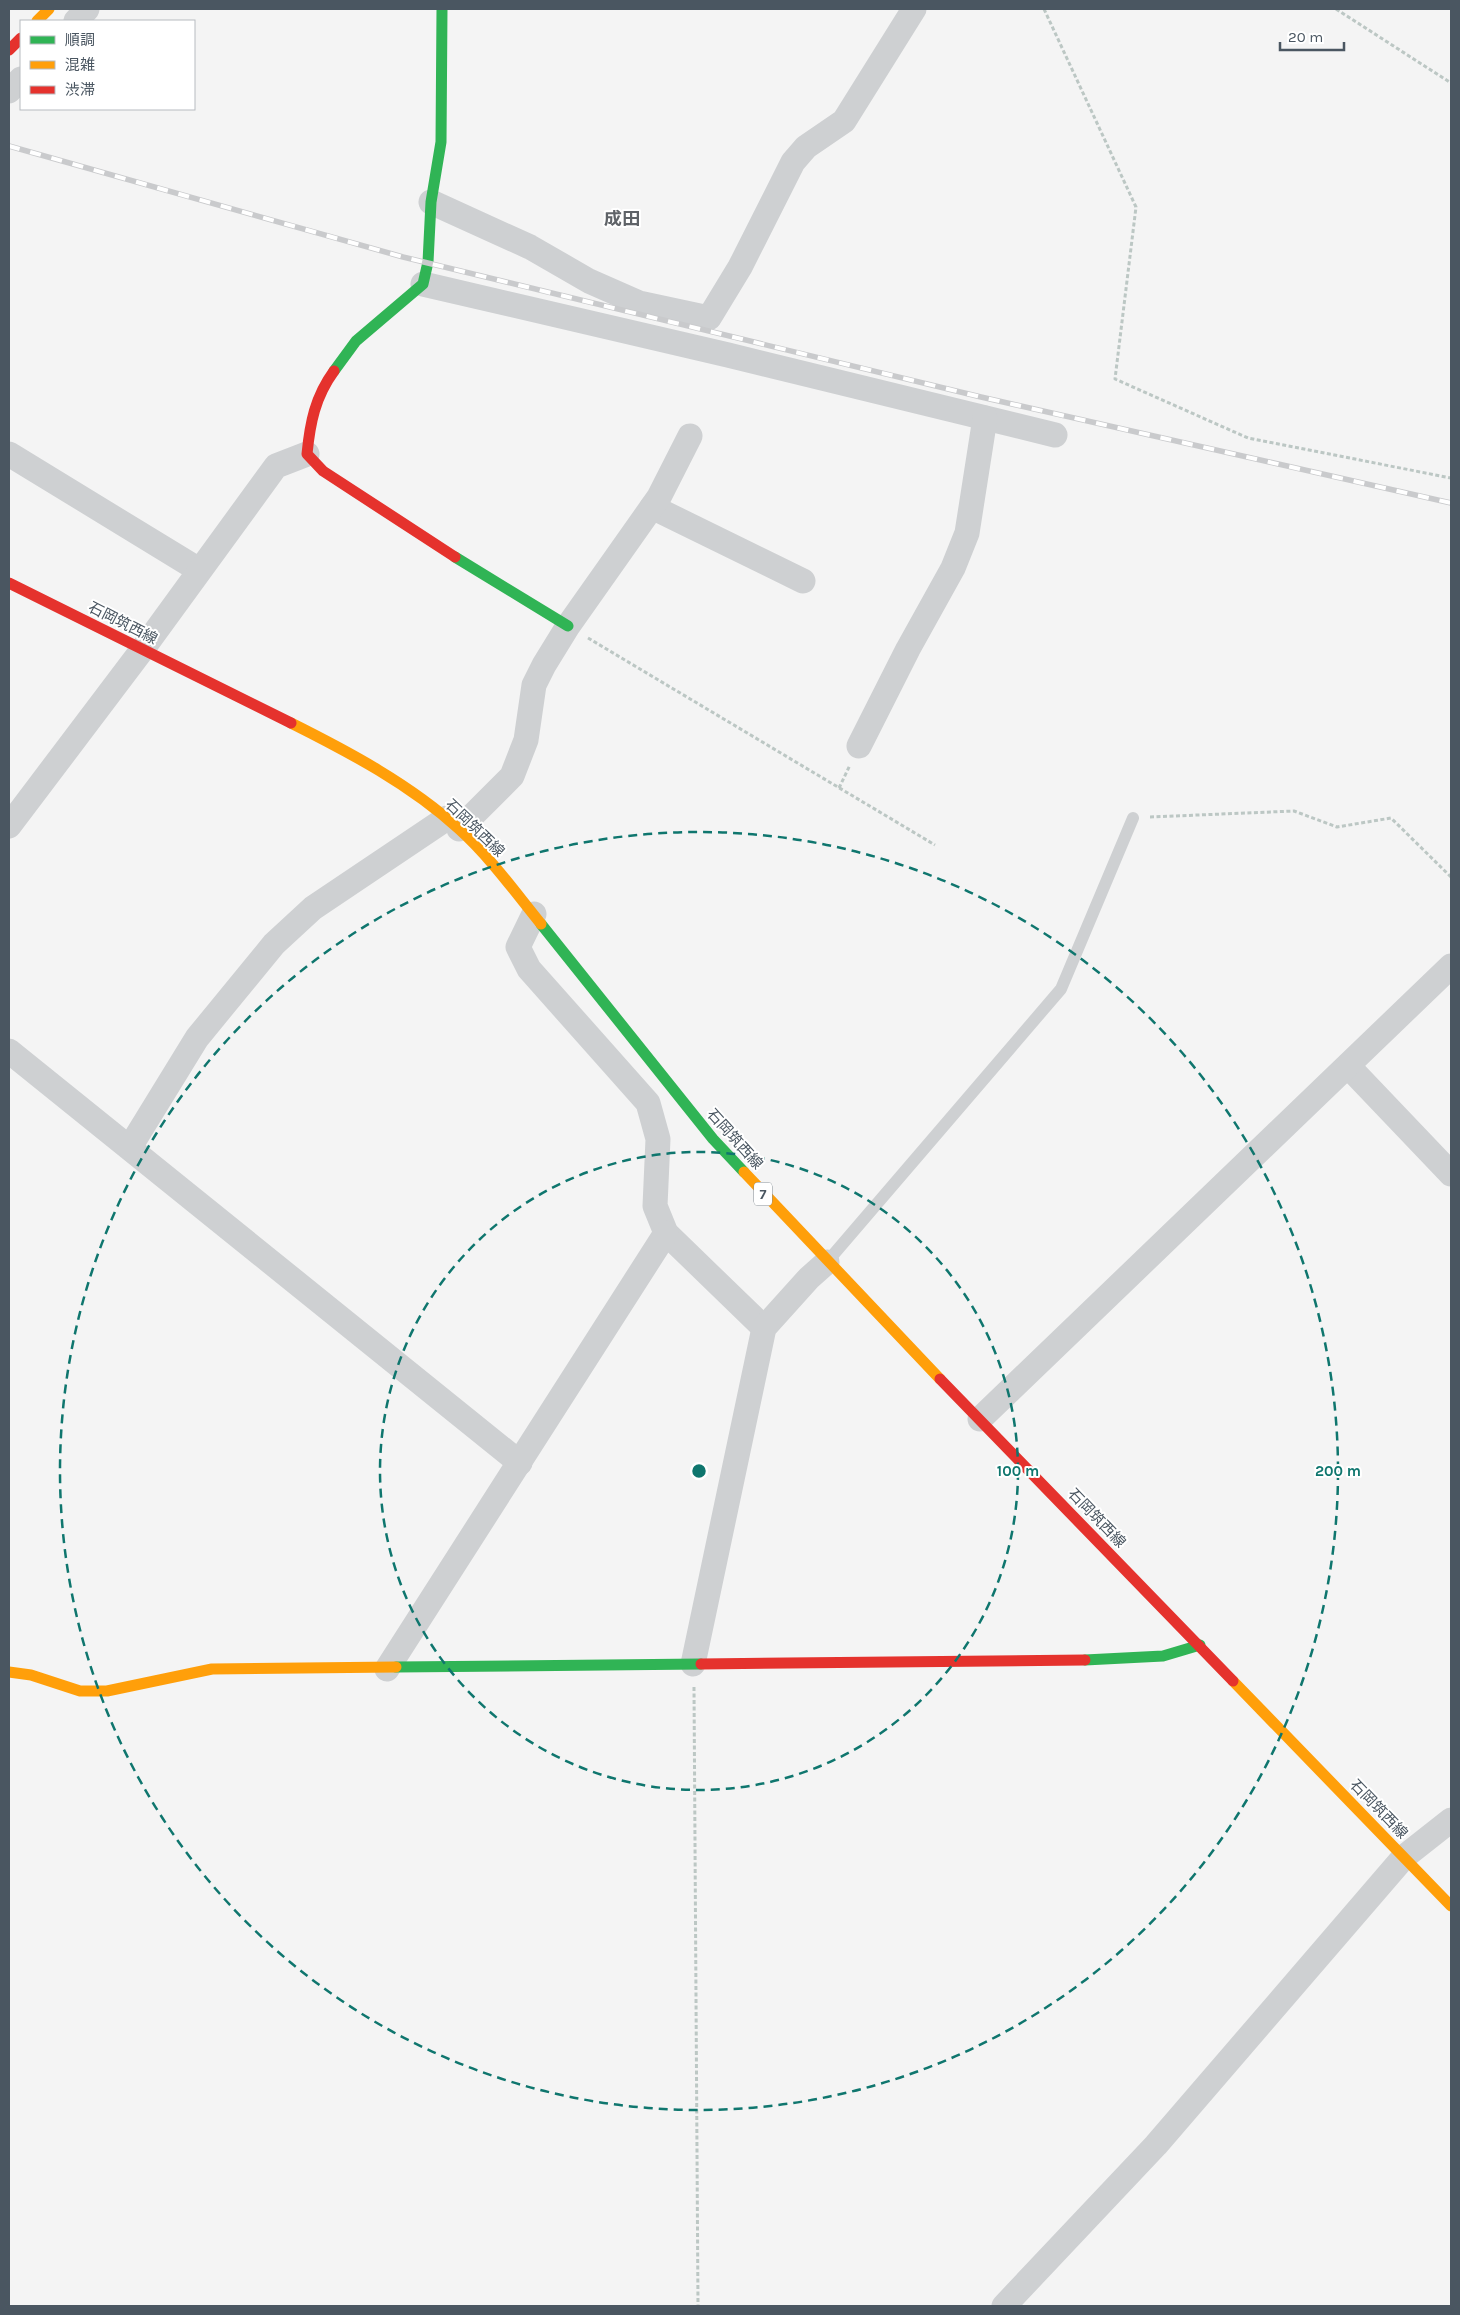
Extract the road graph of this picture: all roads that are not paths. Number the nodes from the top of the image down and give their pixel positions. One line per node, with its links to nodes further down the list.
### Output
1 (49, 9): 5 (main road)
2 (88, 9): 6 (street)
3 (442, 9): 11 (main road)
4 (914, 9): 11 (street)
5 (38, 20)
6 (77, 20)
7 (20, 39): 8 (main road)
8 (9, 50)
9 (20, 80): 10 (street)
10 (9, 91)
11 (431, 202): 12 (main road)
12 (423, 284): 13 (street); 17 (main road)
13 (985, 418): 14 (street); 24 (street)
14 (1055, 435)
15 (690, 436): 18 (street)
16 (9, 454): 19 (street)
17 (307, 454): 19 (street); 22 (main road)
18 (652, 508): 20 (street); 22 (street)
19 (199, 570): 23 (street)
20 (803, 581)
21 (9, 583): 23 (main road, 石岡筑西線 / 7)
22 (568, 626): 26 (street)
23 (142, 650): 26 (main road, 石岡筑西線 / 7); 27 (street)
24 (859, 746)
25 (1133, 818): 35 (lane)
26 (453, 824): 28 (main road, 石岡筑西線 / 7); 32 (street)
27 (9, 826)
28 (534, 914): 34 (street); 35 (main road, 石岡筑西線 / 7)
29 (1451, 966): 31 (street)
30 (9, 1051): 32 (street)
31 (1348, 1066): 33 (street); 37 (street)
32 (130, 1147): 38 (street)
33 (1451, 1174)
34 (666, 1233): 36 (street); 38 (street)
35 (827, 1262): 36 (street); 37 (main road, 石岡筑西線 / 7)
36 (764, 1328): 40 (street)
37 (980, 1419): 39 (main road, 石岡筑西線 / 7)
38 (520, 1463): 41 (street)
39 (1200, 1645): 40 (main road); 44 (main road, 石岡筑西線 / 7)
40 (693, 1664): 41 (main road)
41 (387, 1669): 42 (main road)
42 (9, 1672)
43 (1451, 1820): 44 (street)
44 (1404, 1857): 45 (main road, 石岡筑西線 / 7); 46 (street)
45 (1451, 1906)
46 (1004, 2306)

